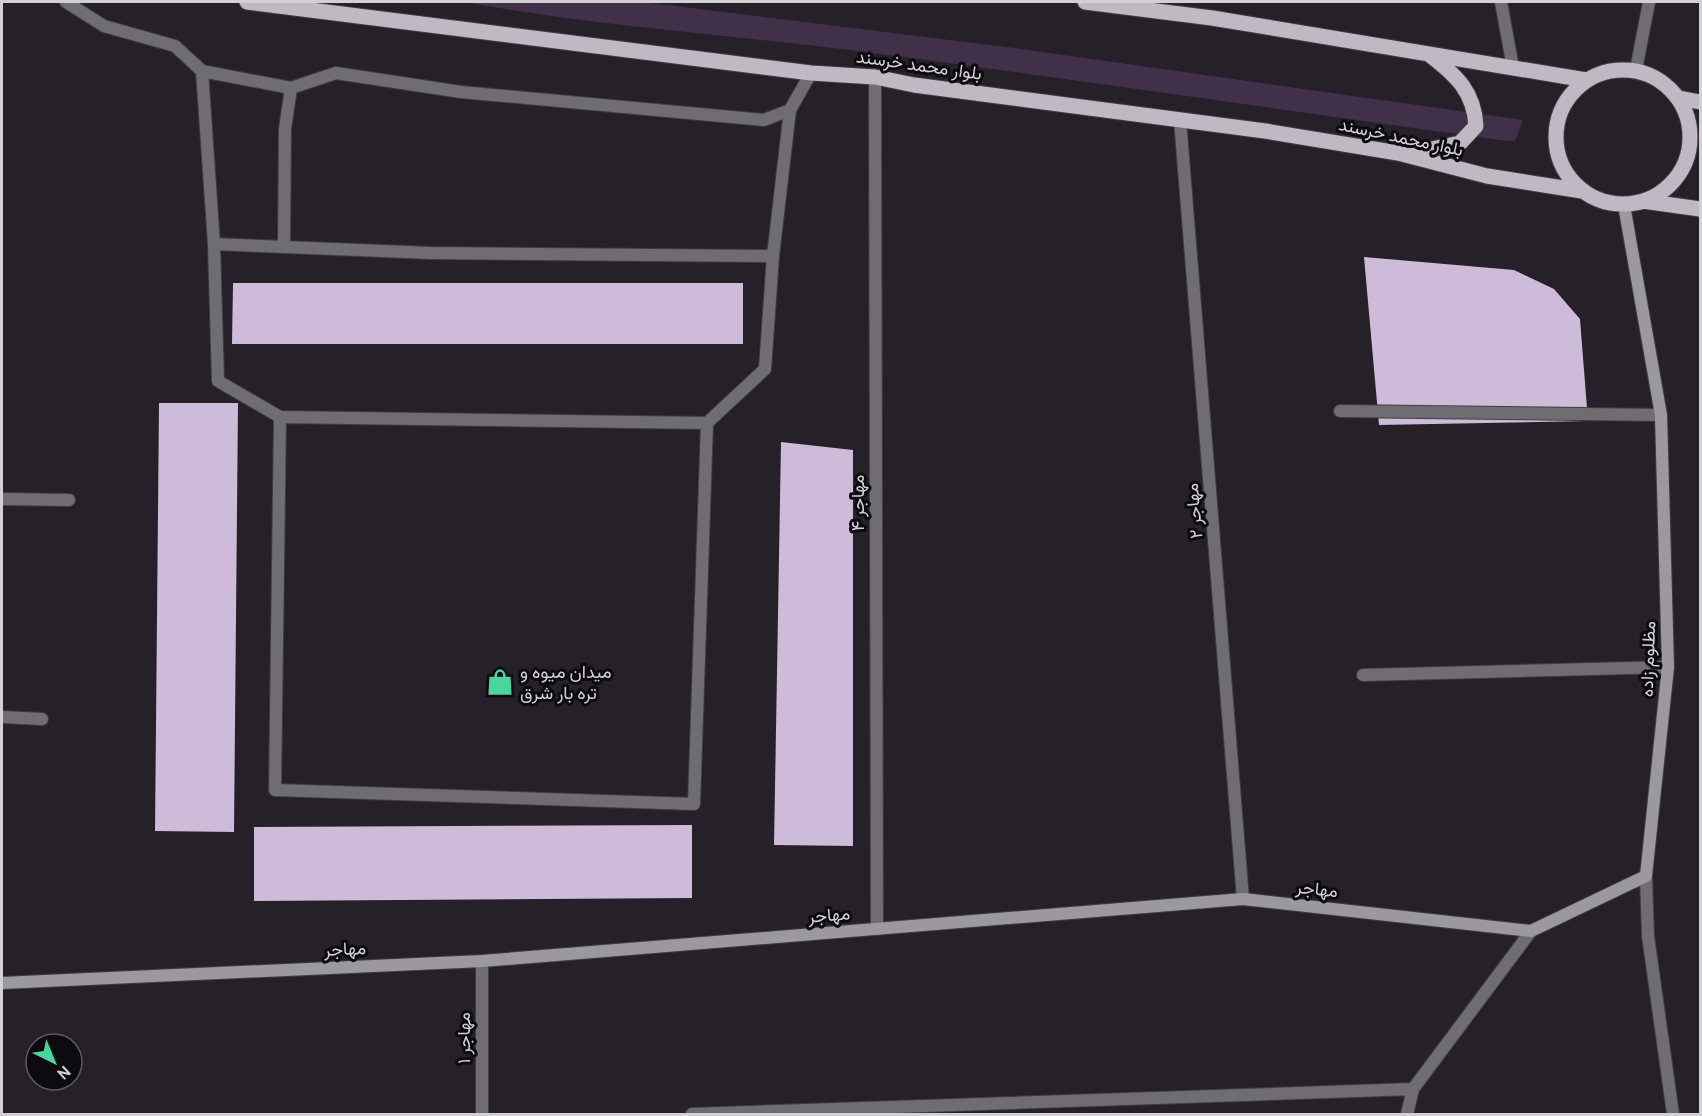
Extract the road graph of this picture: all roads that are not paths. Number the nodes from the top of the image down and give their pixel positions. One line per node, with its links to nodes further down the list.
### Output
1 (66, 2): 9 (street)
2 (247, 2): 10 (main road, بلوار محمد خرسند)
3 (1085, 2): 6 (main road)
4 (1501, 2): 7 (street)
5 (1649, 2): 8 (street)
6 (1431, 56): 7 (main road); 18 (main road)
7 (1513, 68): 12 (main road)
8 (1636, 70): 12 (main road); 14 (main road)
9 (202, 71): 13 (street); 23 (street)
10 (811, 72): 11 (main road, بلوار محمد خرسند); 16 (street)
11 (875, 77): 17 (main road, بلوار محمد خرسند); 38 (street, مهاجر ۴)
12 (1586, 80): 19 (main road)
13 (291, 88): 16 (street); 24 (street)
14 (1678, 98): 15 (main road); 20 (main road)
15 (1701, 102)
16 (790, 110): 25 (street)
17 (1180, 120): 18 (main road, بلوار محمد خرسند); 37 (street, مهاجر ۲)
18 (1398, 153): 19 (main road, بلوار محمد خرسند)
19 (1582, 192): 21 (main road)
20 (1643, 201): 21 (main road); 22 (main road)
21 (1624, 204): 27 (street, مظلوم زاده)
22 (1701, 209)
23 (214, 244): 24 (street); 28 (street)
24 (284, 247): 25 (street)
25 (773, 256): 29 (street)
26 (1340, 411): 27 (street)
27 (1661, 415): 32 (street, مظلوم زاده)
28 (280, 417): 29 (street); 29 (street)
29 (708, 423)
30 (2, 499): 31 (street)
31 (69, 500)
32 (1668, 667): 33 (street); 36 (street, مظلوم زاده)
33 (1363, 675)
34 (2, 717): 35 (street)
35 (42, 719)
36 (1646, 876): 39 (street); 47 (street, مظلوم زاده)
37 (1243, 899): 38 (street, مهاجر); 39 (street, مهاجر)
38 (877, 929): 40 (street, مهاجر)
39 (1531, 931): 42 (street)
40 (482, 961): 41 (street, مهاجر); 44 (street, مهاجر ۱)
41 (2, 983)
42 (1413, 1089): 43 (street); 46 (street)
43 (907, 1112): 45 (street)
44 (482, 1114)
45 (692, 1114)
46 (1407, 1114)
47 (1673, 1114)

